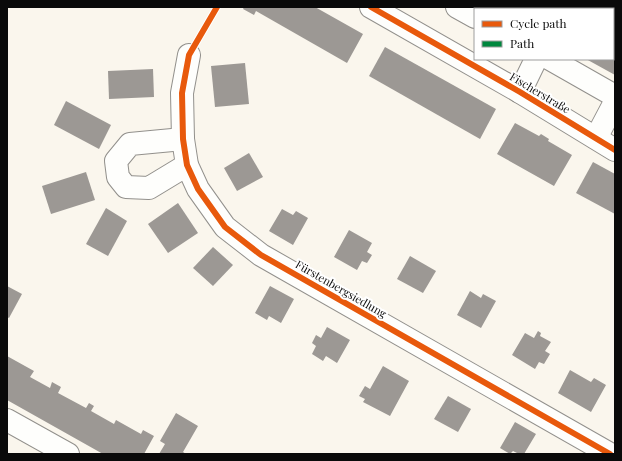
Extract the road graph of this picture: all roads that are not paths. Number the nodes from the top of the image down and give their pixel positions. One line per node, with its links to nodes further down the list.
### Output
1 (457, 7): 3 (street)
2 (384, 10): 7 (street, Fischerstraße)
3 (474, 16)
4 (189, 55): 11 (street, Fürstenbergsiedlung)
5 (536, 60): 7 (street, Fischerstraße)
6 (552, 60): 8 (street)
7 (520, 92): 10 (street, Fischerstraße)
8 (615, 96)
9 (615, 102): 10 (street)
10 (596, 138): 12 (street, Fischerstraße)
11 (183, 139): 13 (street, Fürstenbergsiedlung); 13 (street)
12 (615, 150)
13 (187, 165): 16 (street, Fürstenbergsiedlung)
14 (7, 420): 15 (street)
15 (68, 454)
16 (610, 454)

